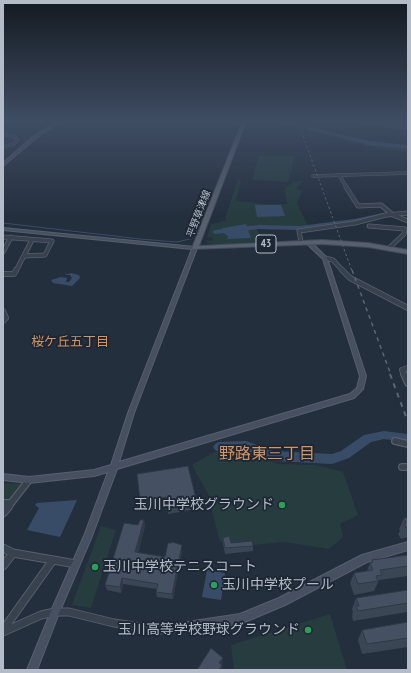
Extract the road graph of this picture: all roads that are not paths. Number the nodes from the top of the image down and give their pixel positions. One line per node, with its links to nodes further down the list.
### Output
1 (15, 153): 3 (street)
2 (231, 153): 18 (main road, 平野草津線)
3 (4, 163)
4 (408, 173): 5 (street)
5 (339, 175): 6 (street); 8 (street)
6 (313, 176)
7 (408, 213): 8 (street)
8 (392, 214): 9 (street); 10 (street)
9 (384, 216): 12 (street); 17 (street)
10 (408, 220)
11 (369, 226): 12 (street)
12 (384, 227): 19 (street)
13 (3, 230): 18 (street)
14 (3, 237): 15 (street)
15 (11, 237): 16 (street); 20 (street)
16 (32, 240): 22 (street); 22 (street)
17 (305, 242): 18 (main road, 平野草津線 / 43); 19 (main road, 平野草津線 / 43); 23 (street)
18 (195, 248): 32 (street)
19 (389, 248): 21 (main road, 平野草津線 / 43)
20 (3, 252)
21 (408, 252)
22 (24, 256): 24 (street)
23 (325, 258): 25 (street); 32 (street)
24 (3, 274)
25 (408, 308)
26 (3, 310): 27 (street)
27 (3, 321)
28 (408, 368): 29 (street)
29 (408, 383)
30 (396, 441): 31 (street)
31 (408, 444)
32 (114, 467): 34 (street); 42 (street)
33 (3, 477): 34 (street)
34 (29, 480): 35 (street)
35 (11, 503): 36 (street); 37 (street)
36 (3, 504)
37 (3, 513)
38 (408, 546): 45 (street)
39 (3, 548): 40 (street)
40 (13, 553): 41 (street); 43 (street)
41 (53, 560): 42 (street); 46 (street)
42 (76, 564): 44 (street)
43 (3, 566)
44 (54, 612): 45 (street); 46 (street); 47 (street)
45 (187, 627)
46 (3, 631)
47 (32, 670)

